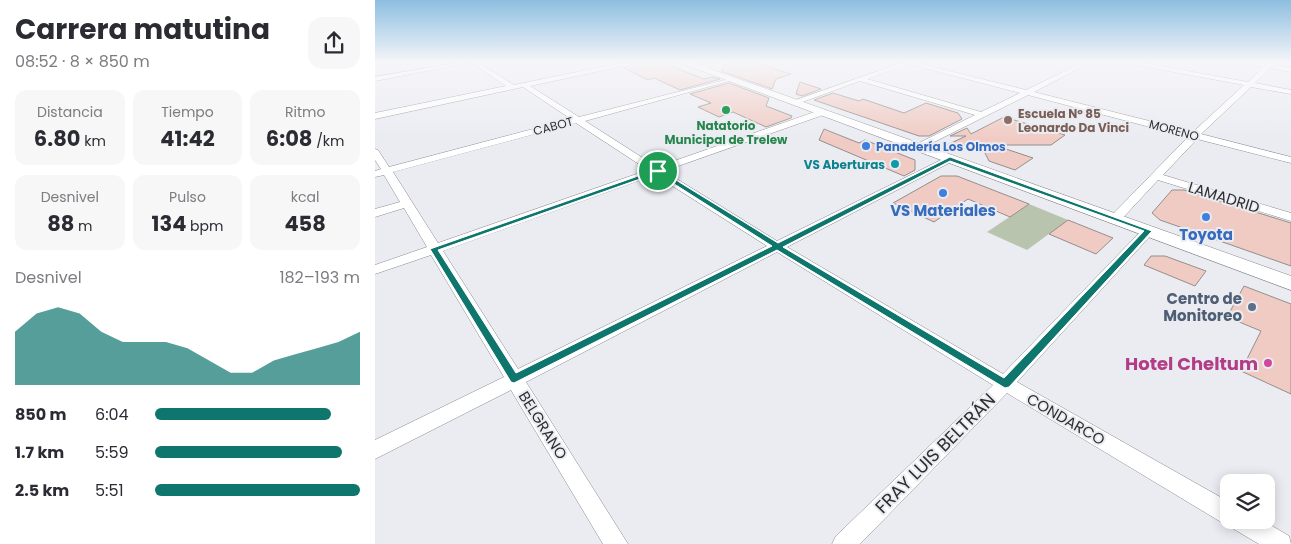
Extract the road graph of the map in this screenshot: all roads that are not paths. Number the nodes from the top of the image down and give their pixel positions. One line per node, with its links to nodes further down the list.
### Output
1 (506, 88): 16 (street)
2 (521, 88): 17 (street, CONDARCO)
3 (696, 88): 17 (street, CABOT)
4 (757, 88): 13 (main road)
5 (833, 88): 13 (street)
6 (892, 88): 15 (street)
7 (1014, 88): 11 (street, MORENO)
8 (1035, 88): 11 (street)
9 (1244, 88): 18 (street)
10 (1272, 88): 12 (street)
11 (1028, 92): 15 (street); 18 (street, MORENO)
12 (1291, 92)
13 (794, 102): 14 (main road)
14 (823, 112): 19 (main road); 23 (street)
15 (982, 115): 19 (street)
16 (375, 116)
17 (577, 120): 23 (street, CONDARCO); 24 (street, CABOT)
18 (1195, 135): 22 (street, MORENO); 25 (street)
19 (918, 147): 21 (main road)
20 (375, 152): 24 (street, BELGRANO)
21 (950, 159): 29 (main road); 31 (street)
22 (1291, 160)
23 (658, 171): 31 (street, CONDARCO); 32 (street)
24 (381, 172): 26 (street, BELGRANO)
25 (1156, 176): 28 (street, LAMADRID); 29 (street)
26 (406, 204): 27 (street); 32 (street, BELGRANO)
27 (375, 213)
28 (1291, 217)
29 (1115, 218): 30 (main road)
30 (1149, 231): 34 (main road); 36 (street, FRAY LUIS BELTRÁN)
31 (777, 246): 35 (street); 36 (street, CONDARCO)
32 (434, 249): 33 (street); 35 (street, BELGRANO)
33 (375, 270)
34 (1291, 282)
35 (514, 379): 37 (street); 40 (street, BELGRANO)
36 (1005, 384): 38 (street, CONDARCO); 41 (street, FRAY LUIS BELTRÁN)
37 (375, 450)
38 (1220, 509)
39 (1255, 529): 42 (street)
40 (616, 544)
41 (844, 544)
42 (1281, 544)

